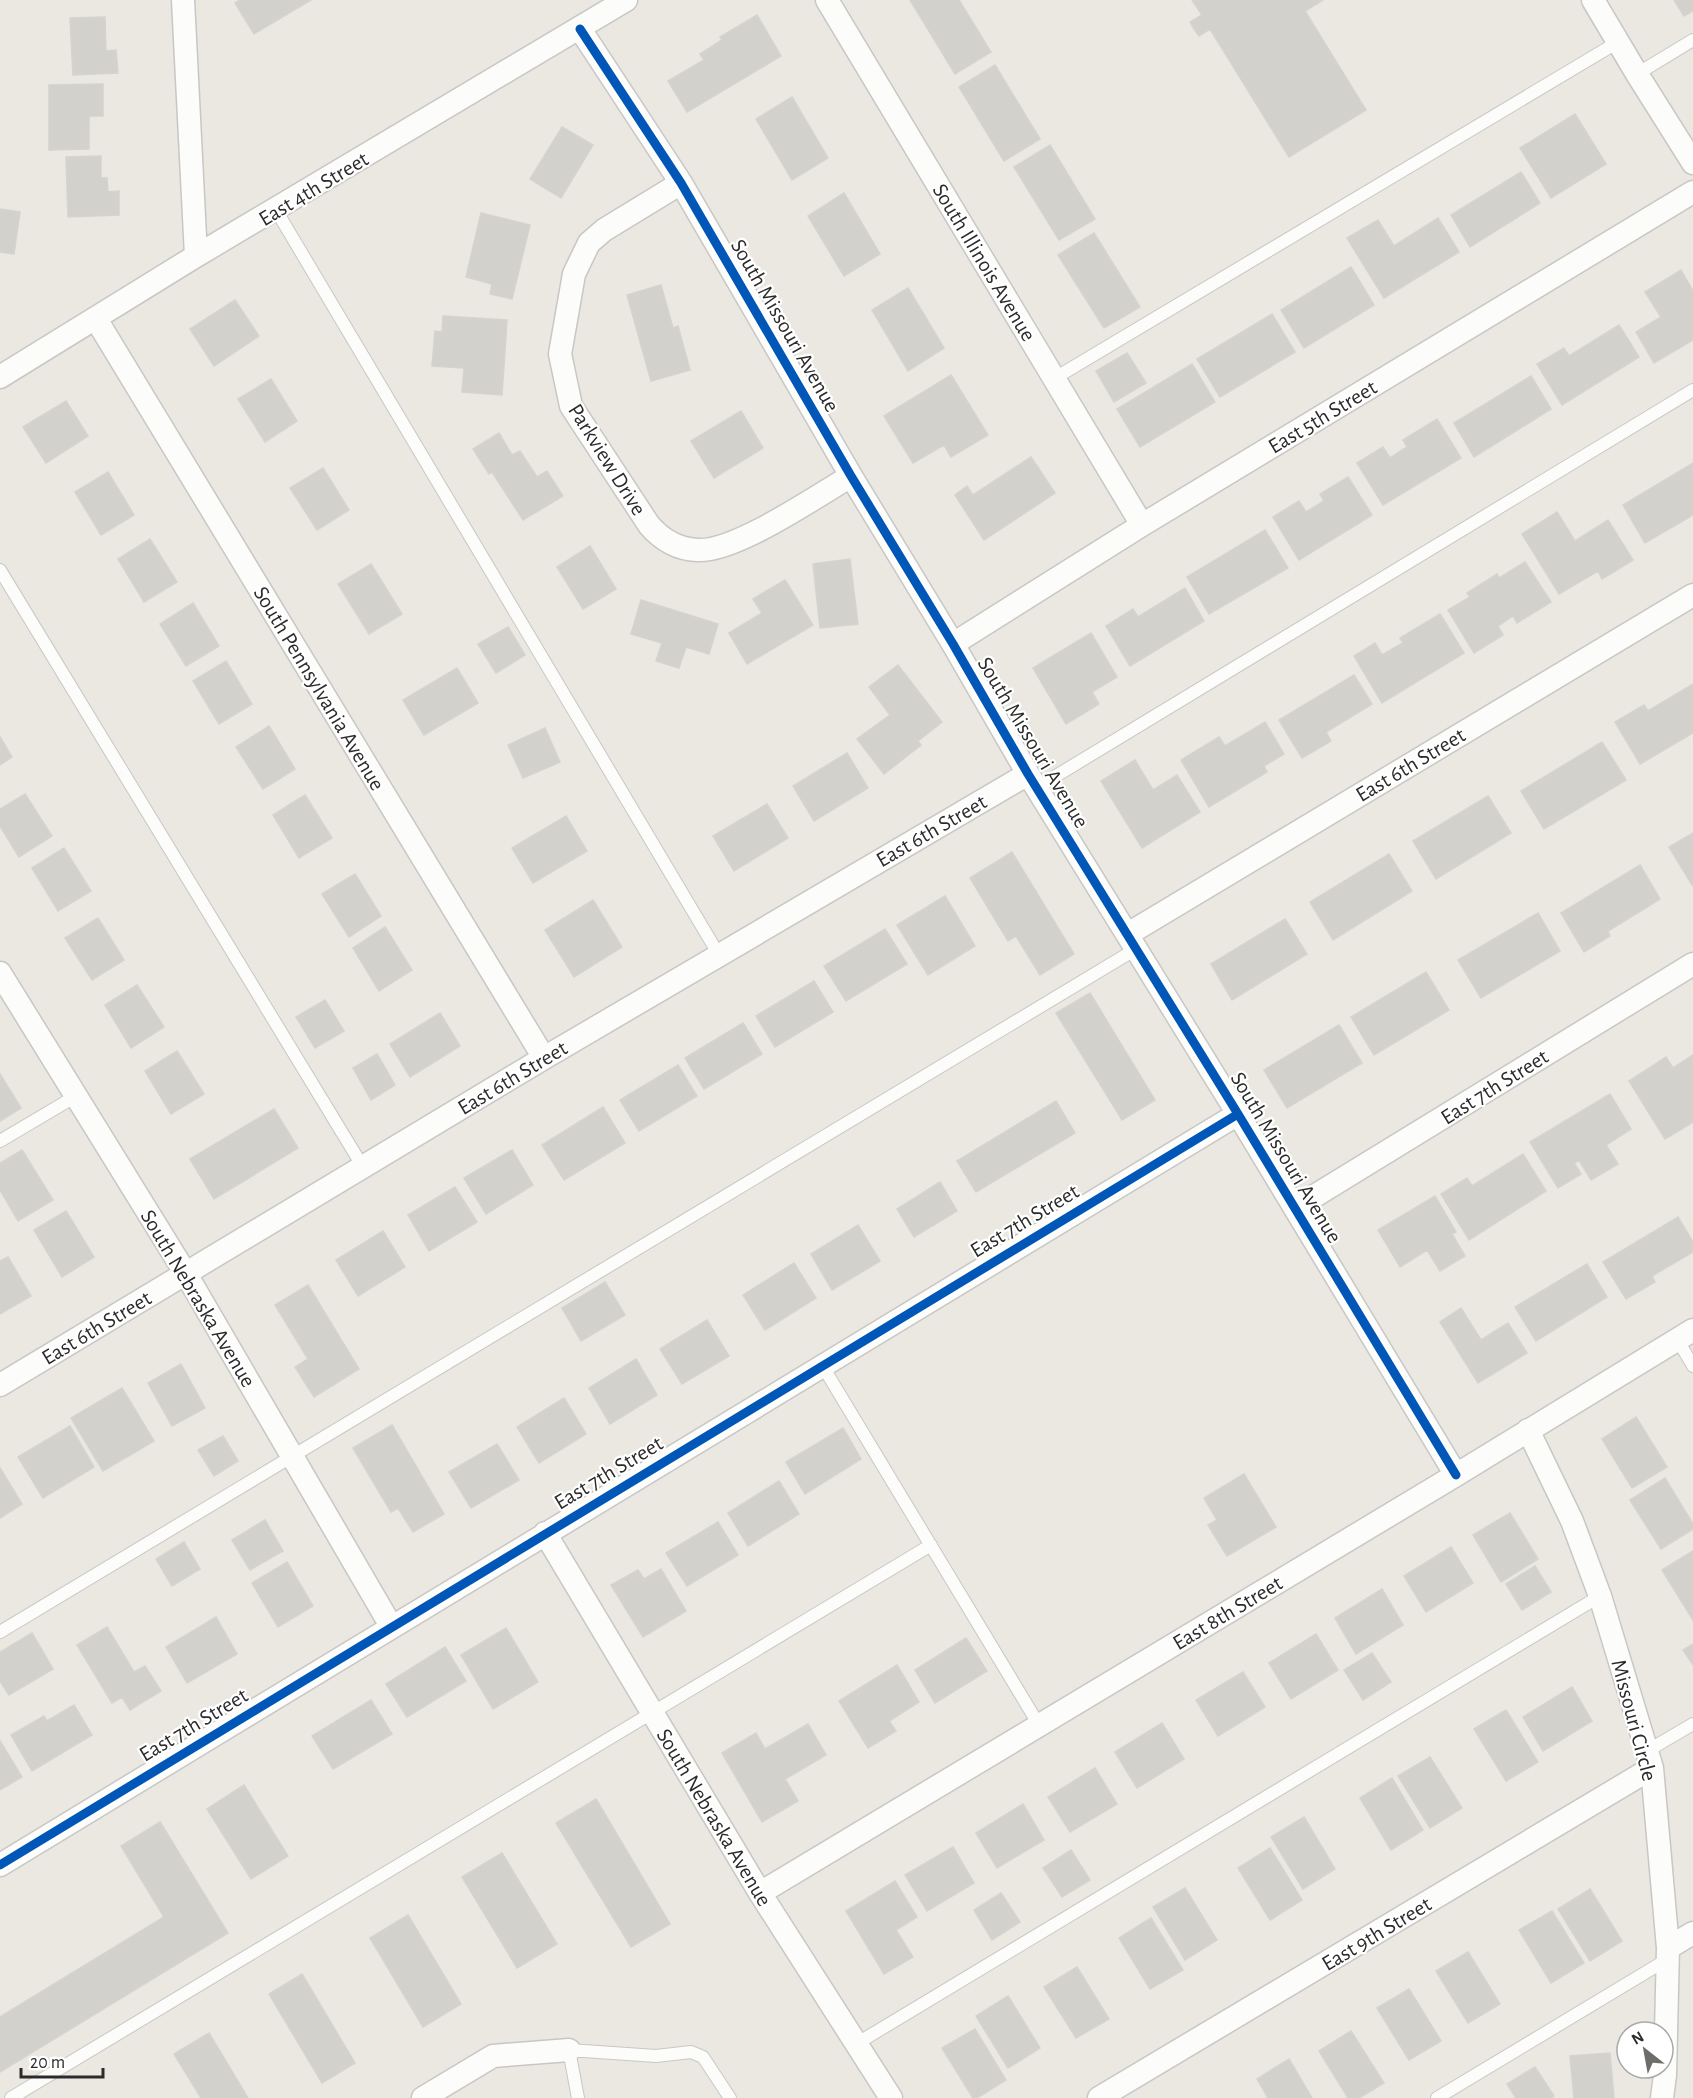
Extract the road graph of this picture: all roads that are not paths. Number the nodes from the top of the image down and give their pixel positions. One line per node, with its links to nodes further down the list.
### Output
1 (183, 0): 13 (street)
2 (626, 0): 5 (street, East 4th Street)
3 (827, 0): 16 (street, South Illinois Avenue)
4 (1593, 0): 7 (street)
5 (580, 29): 10 (street, South Missouri Avenue); 12 (street, East 4th Street)
6 (1693, 40): 8 (lane)
7 (1618, 42): 8 (street); 16 (lane)
8 (1636, 74): 9 (street)
9 (1693, 163)
10 (681, 183): 18 (street, South Missouri Avenue); 18 (street, Parkview Drive)
11 (1693, 192): 19 (street, East 5th Street)
12 (276, 210): 13 (street, East 4th Street); 25 (lane)
13 (196, 256): 14 (street, East 4th Street)
14 (96, 319): 15 (street, East 4th Street); 28 (street, South Pennsylvania Avenue)
15 (0, 377)
16 (1055, 378): 19 (street, South Illinois Avenue)
17 (1693, 390): 23 (lane)
18 (851, 476): 22 (street, South Missouri Avenue)
19 (1142, 525): 22 (street, East 5th Street)
20 (0, 570): 32 (lane)
21 (1693, 595): 24 (street, East 6th Street)
22 (954, 644): 23 (street, South Missouri Avenue)
23 (1032, 781): 24 (street, South Missouri Avenue); 25 (street, East 6th Street)
24 (1132, 942): 30 (street, South Missouri Avenue); 40 (lane)
25 (719, 955): 28 (street, East 6th Street)
26 (1693, 964): 33 (street, East 7th Street)
27 (0, 973): 29 (street, South Nebraska Avenue)
28 (544, 1058): 32 (street, East 6th Street)
29 (76, 1096): 31 (lane); 34 (street, South Nebraska Avenue)
30 (1238, 1114): 33 (street, South Missouri Avenue); 36 (street, East 7th Street)
31 (0, 1141)
32 (363, 1167): 34 (street, East 6th Street)
33 (1295, 1208): 41 (street, South Missouri Avenue)
34 (186, 1274): 38 (street, East 6th Street); 40 (street, South Nebraska Avenue)
35 (1685, 1334): 37 (lane); 39 (street, East 8th Street)
36 (822, 1365): 42 (street, East 7th Street); 43 (lane)
37 (1693, 1366)
38 (0, 1384)
39 (1528, 1430): 41 (street, East 8th Street); 44 (street, Missouri Circle)
40 (292, 1456): 45 (street, South Nebraska Avenue); 46 (lane)
41 (1456, 1475): 49 (street, East 8th Street)
42 (544, 1533): 45 (street, East 7th Street); 47 (street, South Nebraska Avenue)
43 (931, 1545): 47 (lane); 49 (lane)
44 (1600, 1596): 50 (street, Missouri Circle); 55 (lane)
45 (391, 1626): 51 (street, East 7th Street)
46 (0, 1632)
47 (651, 1712): 52 (street, South Nebraska Avenue); 57 (lane)
48 (1693, 1724): 50 (lane)
49 (1039, 1725): 52 (street, East 8th Street)
50 (1650, 1759): 54 (street, Missouri Circle); 62 (street, East 9th Street)
51 (0, 1865)
52 (760, 1893): 55 (street, South Nebraska Avenue)
53 (1693, 1933): 54 (street)
54 (1668, 1953): 63 (lane); 64 (street, Missouri Circle)
55 (856, 2044): 61 (street, South Nebraska Avenue)
56 (569, 2050): 58 (street); 59 (lane); 60 (lane)
57 (11, 2098)
58 (423, 2098)
59 (578, 2098)
60 (730, 2098)
61 (891, 2098)
62 (1099, 2098)
63 (1437, 2098)
64 (1662, 2098)

